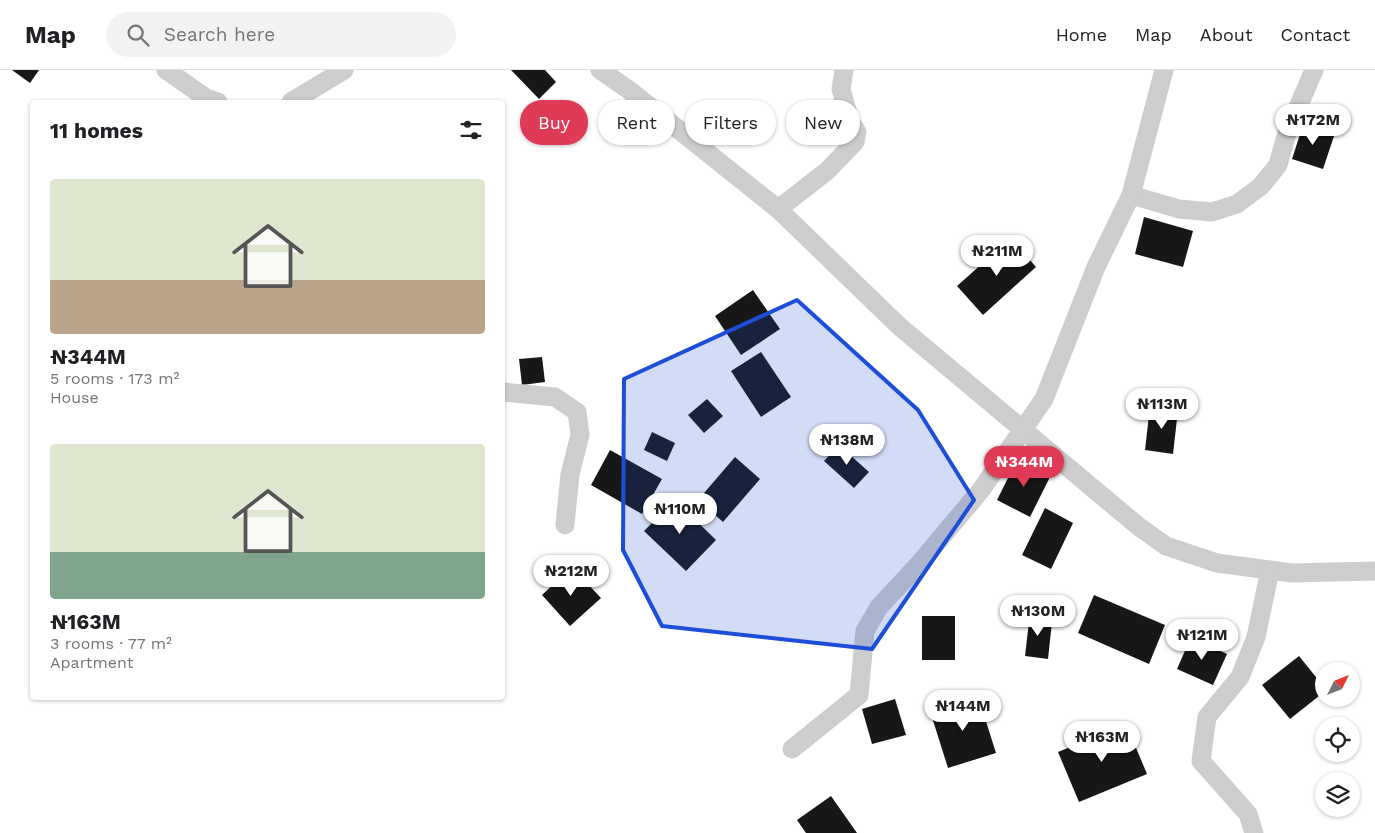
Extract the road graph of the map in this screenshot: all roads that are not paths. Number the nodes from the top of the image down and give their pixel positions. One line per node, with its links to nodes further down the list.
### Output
1 (166, 70): 7 (street)
2 (344, 70): 8 (street)
3 (600, 70): 10 (street)
4 (844, 70): 10 (street)
5 (1164, 70): 9 (street)
6 (1314, 70): 9 (street)
7 (212, 100)
8 (294, 100)
9 (1131, 195): 12 (street)
10 (778, 209): 12 (street)
11 (505, 392): 13 (street)
12 (1023, 430): 14 (street); 16 (street)
13 (565, 525)
14 (1270, 570): 15 (street); 17 (street)
15 (1375, 571)
16 (792, 749)
17 (1254, 833)

